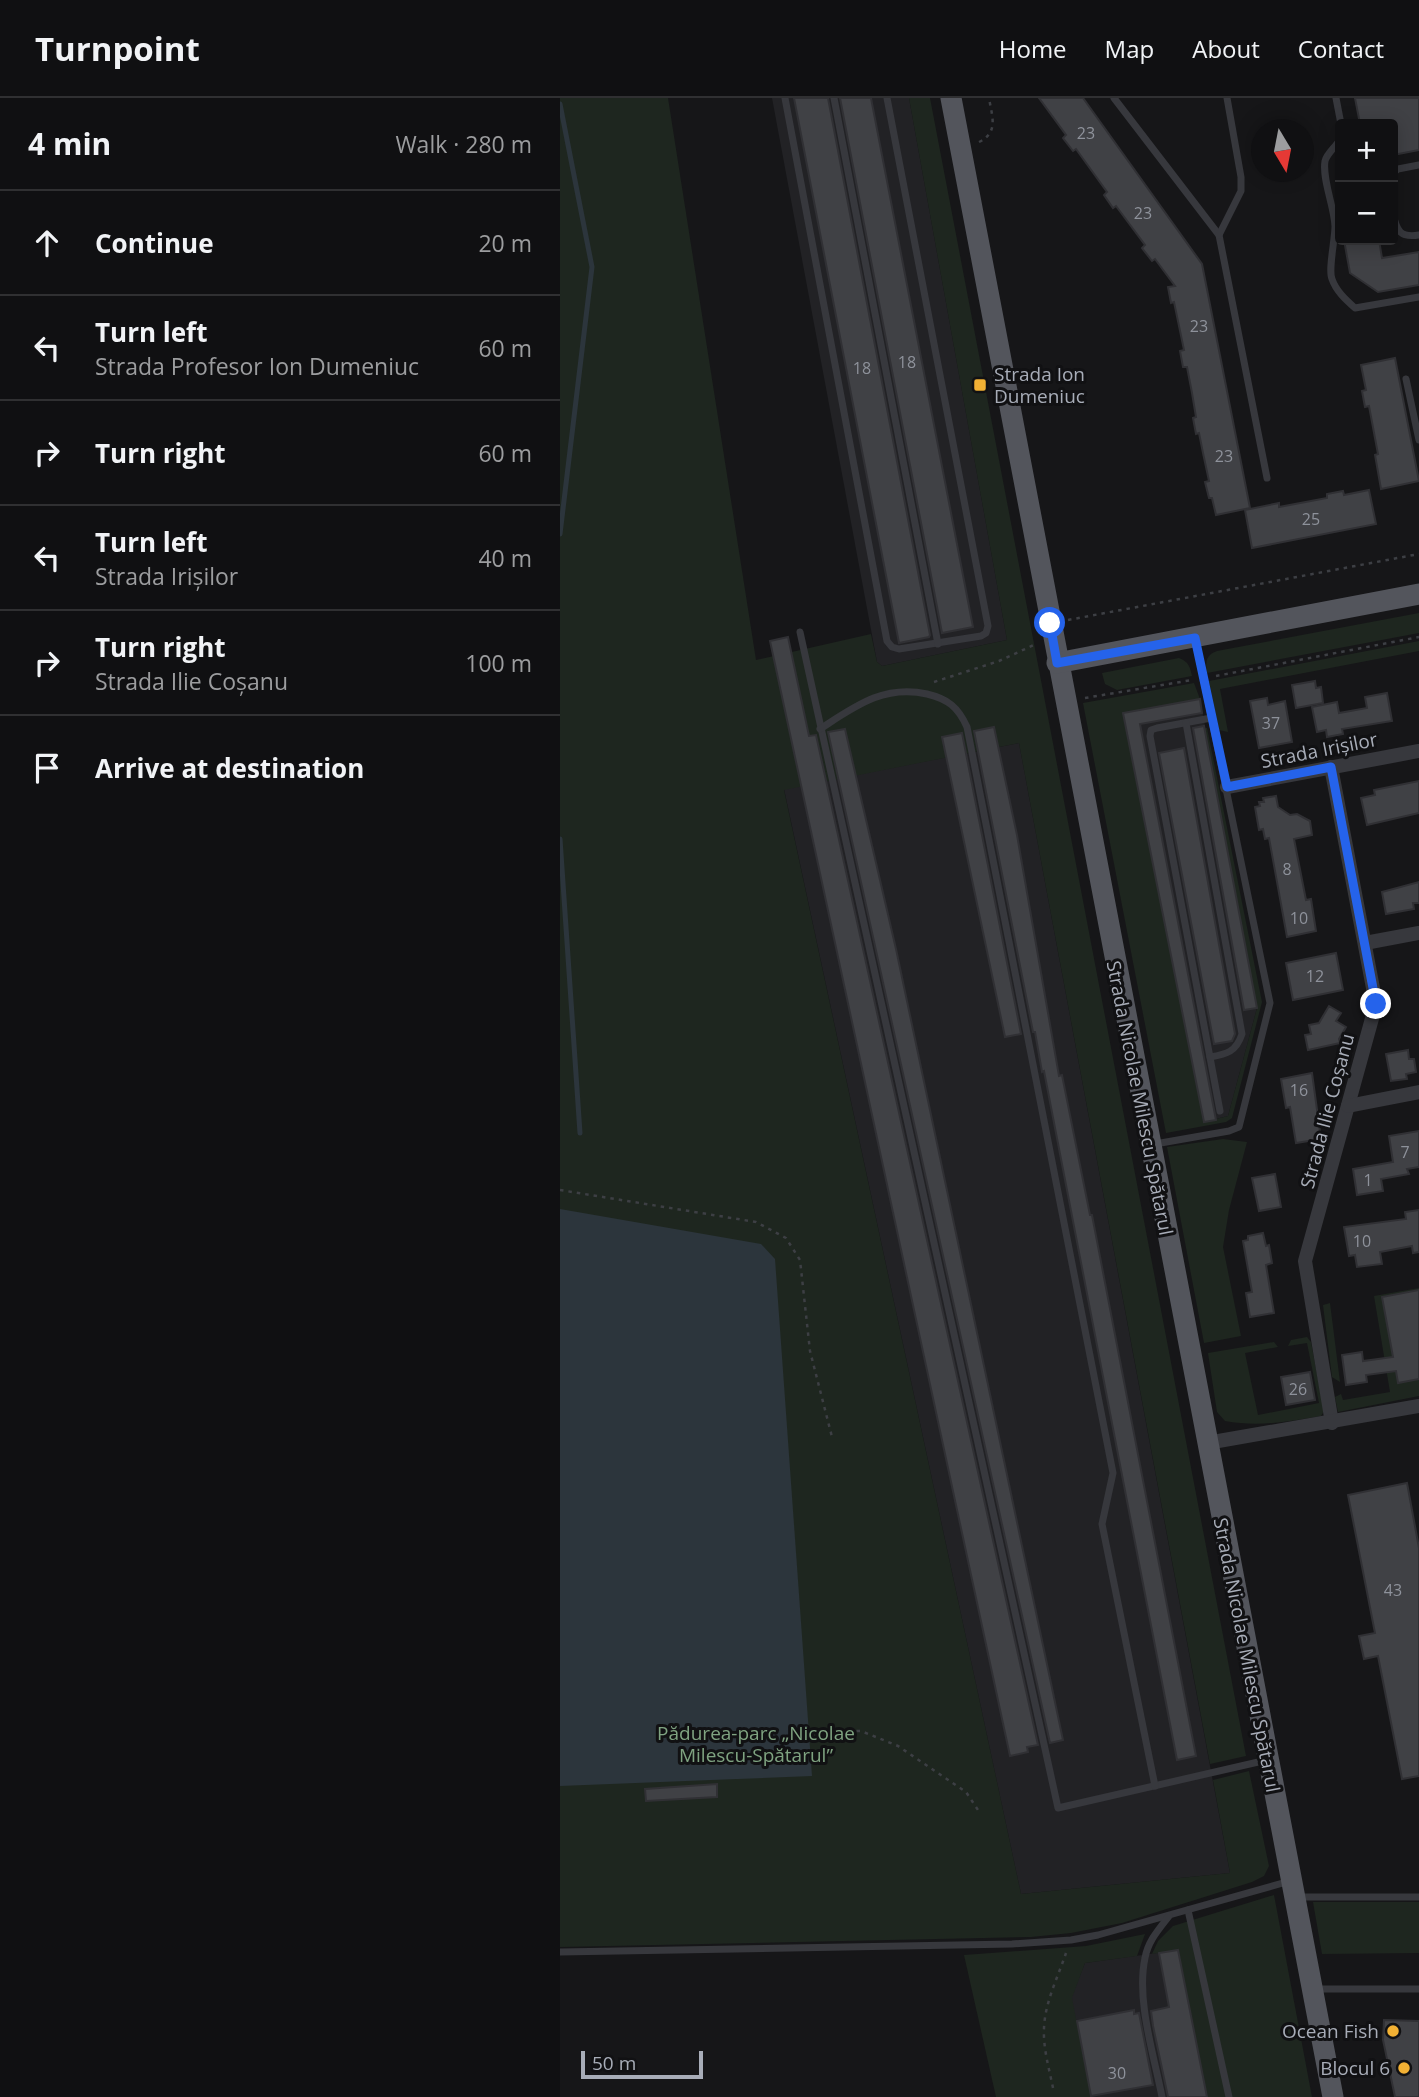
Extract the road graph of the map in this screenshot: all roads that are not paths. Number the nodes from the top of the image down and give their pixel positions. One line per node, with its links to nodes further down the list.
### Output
1 (785, 98): 22 (lane)
2 (834, 98): 22 (lane)
3 (887, 98): 22 (lane)
4 (951, 98): 23 (main road, Strada Nicolae Milescu Spătarul)
5 (1114, 98): 13 (lane)
6 (1227, 98): 13 (lane)
7 (1336, 98): 8 (lane)
8 (1340, 119)
9 (1335, 146): 15 (lane)
10 (1419, 165): 11 (lane)
11 (1398, 169)
12 (1398, 232): 14 (lane)
13 (1219, 235): 18 (lane)
14 (1419, 235)
15 (1419, 297)
16 (1406, 379): 17 (lane)
17 (1419, 440)
18 (1267, 478)
19 (1419, 594): 21 (main road)
20 (800, 632): 26 (lane)
21 (1195, 638): 23 (main road); 24 (lane)
22 (938, 644)
23 (1057, 663): 36 (main road, Strada Nicolae Milescu Spătarul)
24 (1211, 718): 25 (lane); 29 (lane)
25 (1186, 723): 32 (lane); 32 (lane)
26 (820, 729): 41 (lane); 41 (lane)
27 (1419, 751): 28 (street, Strada Irișilor)
28 (1331, 767): 29 (street, Strada Irișilor); 31 (street, Strada Ilie Coșanu)
29 (1227, 787): 36 (lane)
30 (1419, 933): 31 (street)
31 (1365, 943): 34 (street, Strada Ilie Coșanu)
32 (1210, 1057): 35 (lane)
33 (1419, 1092): 34 (street)
34 (1348, 1106): 38 (street, Strada Ilie Coșanu)
35 (1220, 1111)
36 (1150, 1145): 39 (main road, Strada Nicolae Milescu Spătarul)
37 (1419, 1406): 38 (street)
38 (1332, 1423): 39 (street)
39 (1207, 1443): 40 (main road, Strada Nicolae Milescu Spătarul)
40 (1267, 1760): 41 (lane); 42 (main road, Strada Nicolae Milescu Spătarul)
41 (1155, 1786)
42 (1292, 1889): 43 (lane); 44 (lane); 47 (main road, Strada Nicolae Milescu Spătarul)
43 (1419, 1898)
44 (1188, 1910): 45 (lane); 50 (lane)
45 (1169, 1915): 46 (lane); 49 (lane)
46 (560, 1952)
47 (1311, 1989): 48 (lane); 51 (main road, Strada Nicolae Milescu Spătarul)
48 (1419, 1989)
49 (1162, 2097)
50 (1229, 2097)
51 (1333, 2097)

